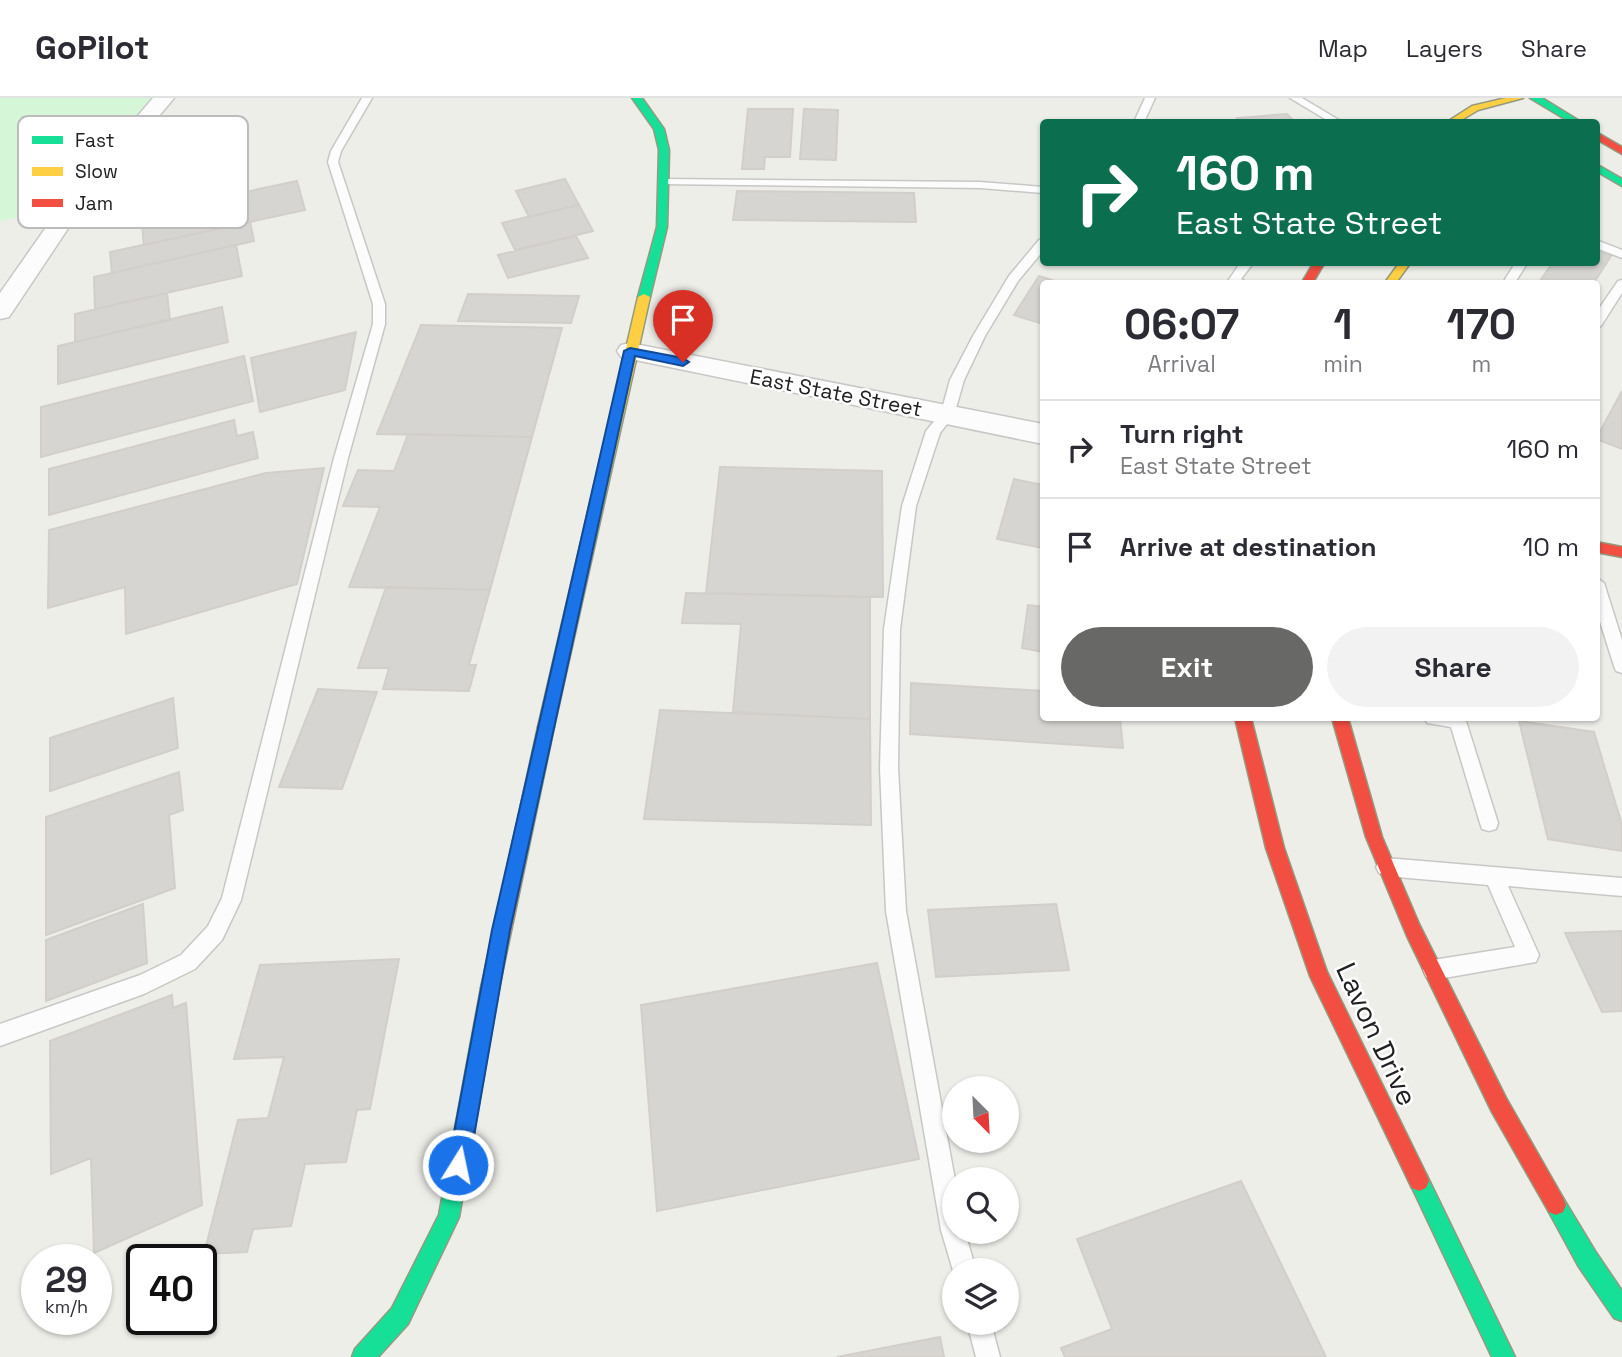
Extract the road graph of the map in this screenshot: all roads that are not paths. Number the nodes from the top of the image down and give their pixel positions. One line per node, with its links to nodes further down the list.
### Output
1 (164, 98): 8 (street)
2 (367, 98): 46 (lane)
3 (637, 98): 17 (street)
4 (1150, 98): 10 (lane)
5 (1295, 98): 11 (lane)
6 (1485, 100): 7 (street); 9 (street); 12 (street)
7 (1528, 101): 13 (street)
8 (149, 116)
9 (1510, 116)
10 (1140, 119)
11 (1333, 119)
12 (1455, 119)
13 (1569, 119)
14 (1600, 137): 15 (street)
15 (1622, 151)
16 (1600, 169): 19 (street)
17 (664, 182): 20 (lane); 31 (street)
18 (1600, 183): 21 (street)
19 (1622, 183)
20 (1040, 190)
21 (1622, 191)
22 (57, 228): 29 (street)
23 (1600, 246): 25 (lane)
24 (1040, 247): 32 (lane)
25 (1622, 254)
26 (1403, 266): 27 (street)
27 (1392, 280)
28 (1622, 284): 30 (lane)
29 (0, 311)
30 (1600, 317)
31 (630, 351): 32 (street, East State Street); 50 (street)
32 (947, 415): 33 (street, East State Street); 47 (lane)
33 (1040, 433)
34 (1600, 548): 35 (street)
35 (1622, 552)
36 (1600, 596): 37 (lane)
37 (1622, 666)
38 (1244, 721): 52 (street, Lavon Drive)
39 (1341, 721): 42 (street)
40 (1458, 721): 41 (lane)
41 (1489, 823)
42 (1386, 867): 43 (lane); 45 (street)
43 (1493, 875): 44 (lane); 45 (lane)
44 (1622, 887)
45 (1433, 970): 48 (street)
46 (0, 1035)
47 (961, 1258)
48 (1622, 1310)
49 (982, 1335): 51 (lane)
50 (363, 1357)
51 (988, 1357)
52 (1504, 1357)

